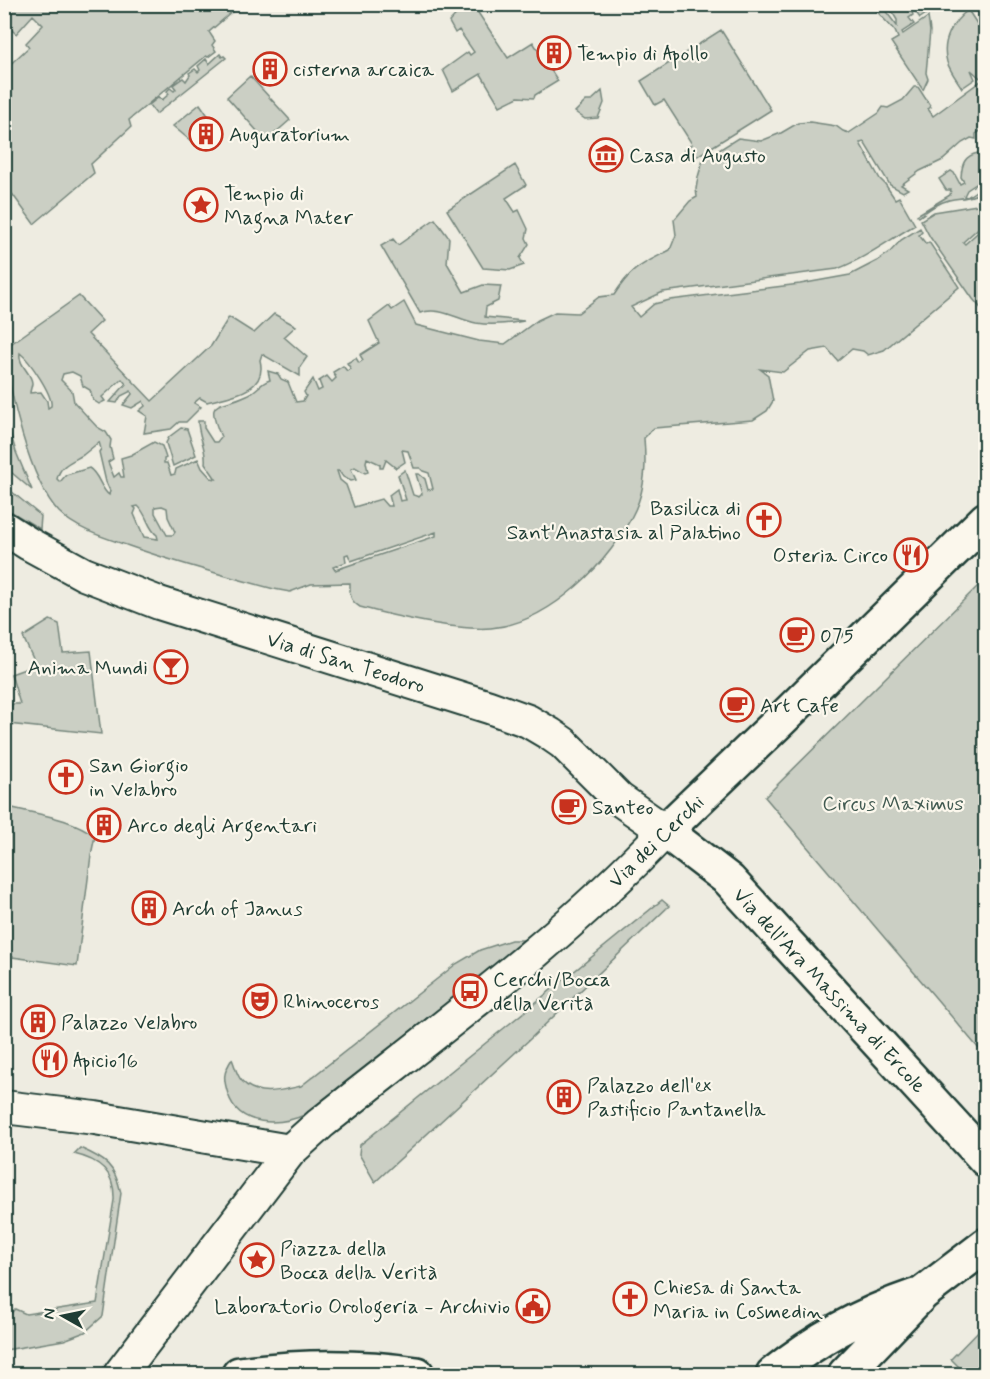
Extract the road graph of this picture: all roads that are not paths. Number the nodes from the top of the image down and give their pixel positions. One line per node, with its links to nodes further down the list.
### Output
1 (986, 519): 3 (main road, Via dei Cerchi)
2 (4, 528): 3 (street, Via di San Teodoro)
3 (665, 831): 5 (street, Via dei Cerchi); 6 (main road, Via dell'Ara Massima di Ercole)
4 (4, 1107): 5 (street)
5 (297, 1144): 9 (street)
6 (986, 1160)
7 (986, 1245): 8 (main road)
8 (922, 1294): 12 (main road); 13 (main road)
9 (120, 1374)
10 (239, 1374): 11 (main road)
11 (417, 1374)
12 (773, 1374)
13 (845, 1374)

